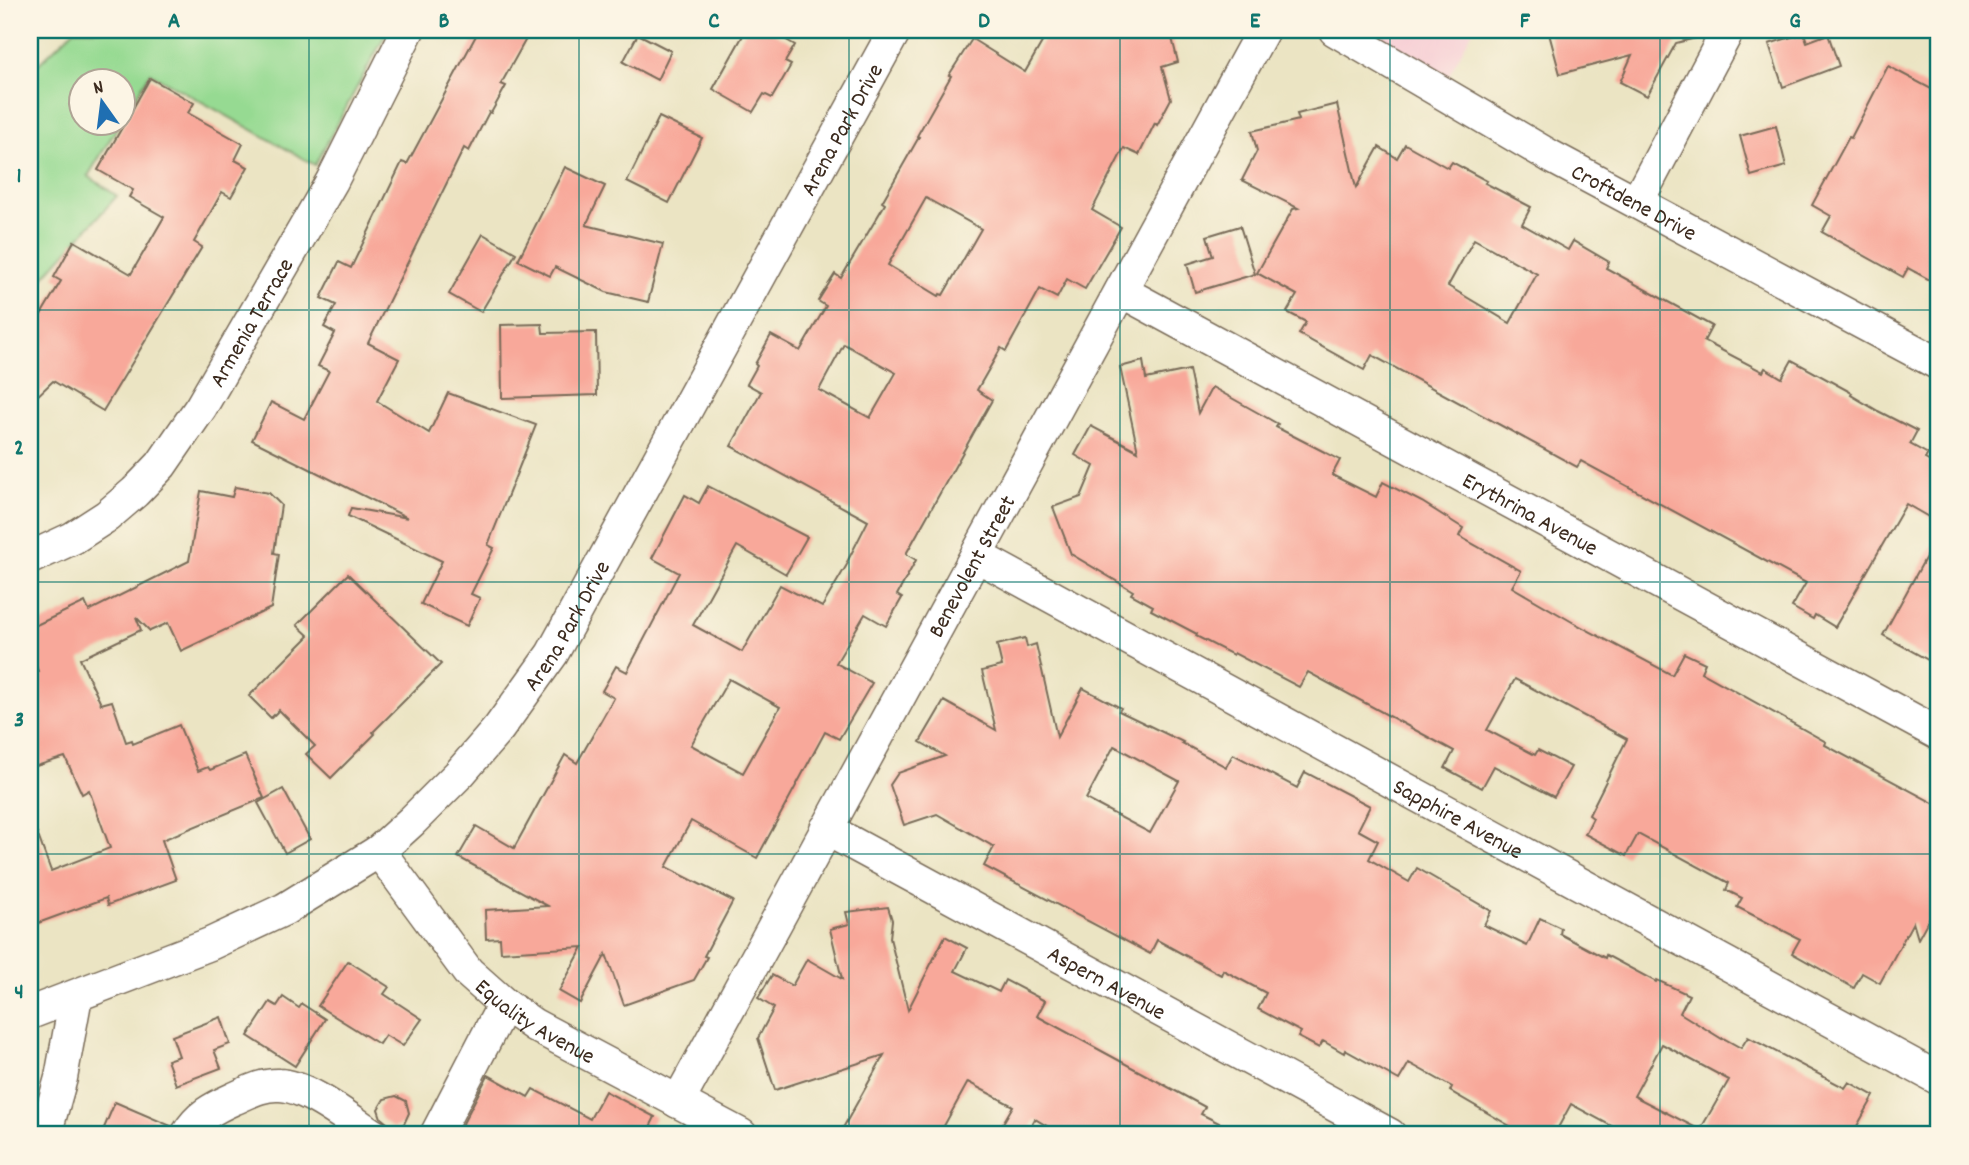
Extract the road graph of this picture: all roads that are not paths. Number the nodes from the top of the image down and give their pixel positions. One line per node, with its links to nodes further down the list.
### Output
1 (408, 30): 10 (street, Armenia Terrace)
2 (895, 30): 13 (street, Arena Park Drive)
3 (1263, 30): 7 (street, Benevolent Street)
4 (1335, 30): 6 (street, Croftdene Drive)
5 (1728, 30): 6 (street)
6 (1637, 202): 8 (street, Croftdene Drive)
7 (1121, 291): 9 (street, Benevolent Street); 11 (street, Erythrina Avenue)
8 (1939, 364)
9 (977, 556): 12 (street, Benevolent Street); 17 (street, Sapphire Avenue)
10 (30, 558)
11 (1939, 734)
12 (826, 829): 18 (street, Benevolent Street); 24 (street, Aspern Avenue)
13 (379, 851): 14 (street, Arena Park Drive); 15 (street, Equality Avenue)
14 (76, 996): 16 (street, Arena Park Drive); 19 (street)
15 (504, 1004): 18 (street, Equality Avenue); 22 (street)
16 (30, 1013)
17 (1939, 1079)
18 (678, 1102): 23 (street, Equality Avenue)
19 (46, 1135)
20 (187, 1135): 21 (street)
21 (373, 1135)
22 (436, 1135)
23 (741, 1135)
24 (1390, 1135)

